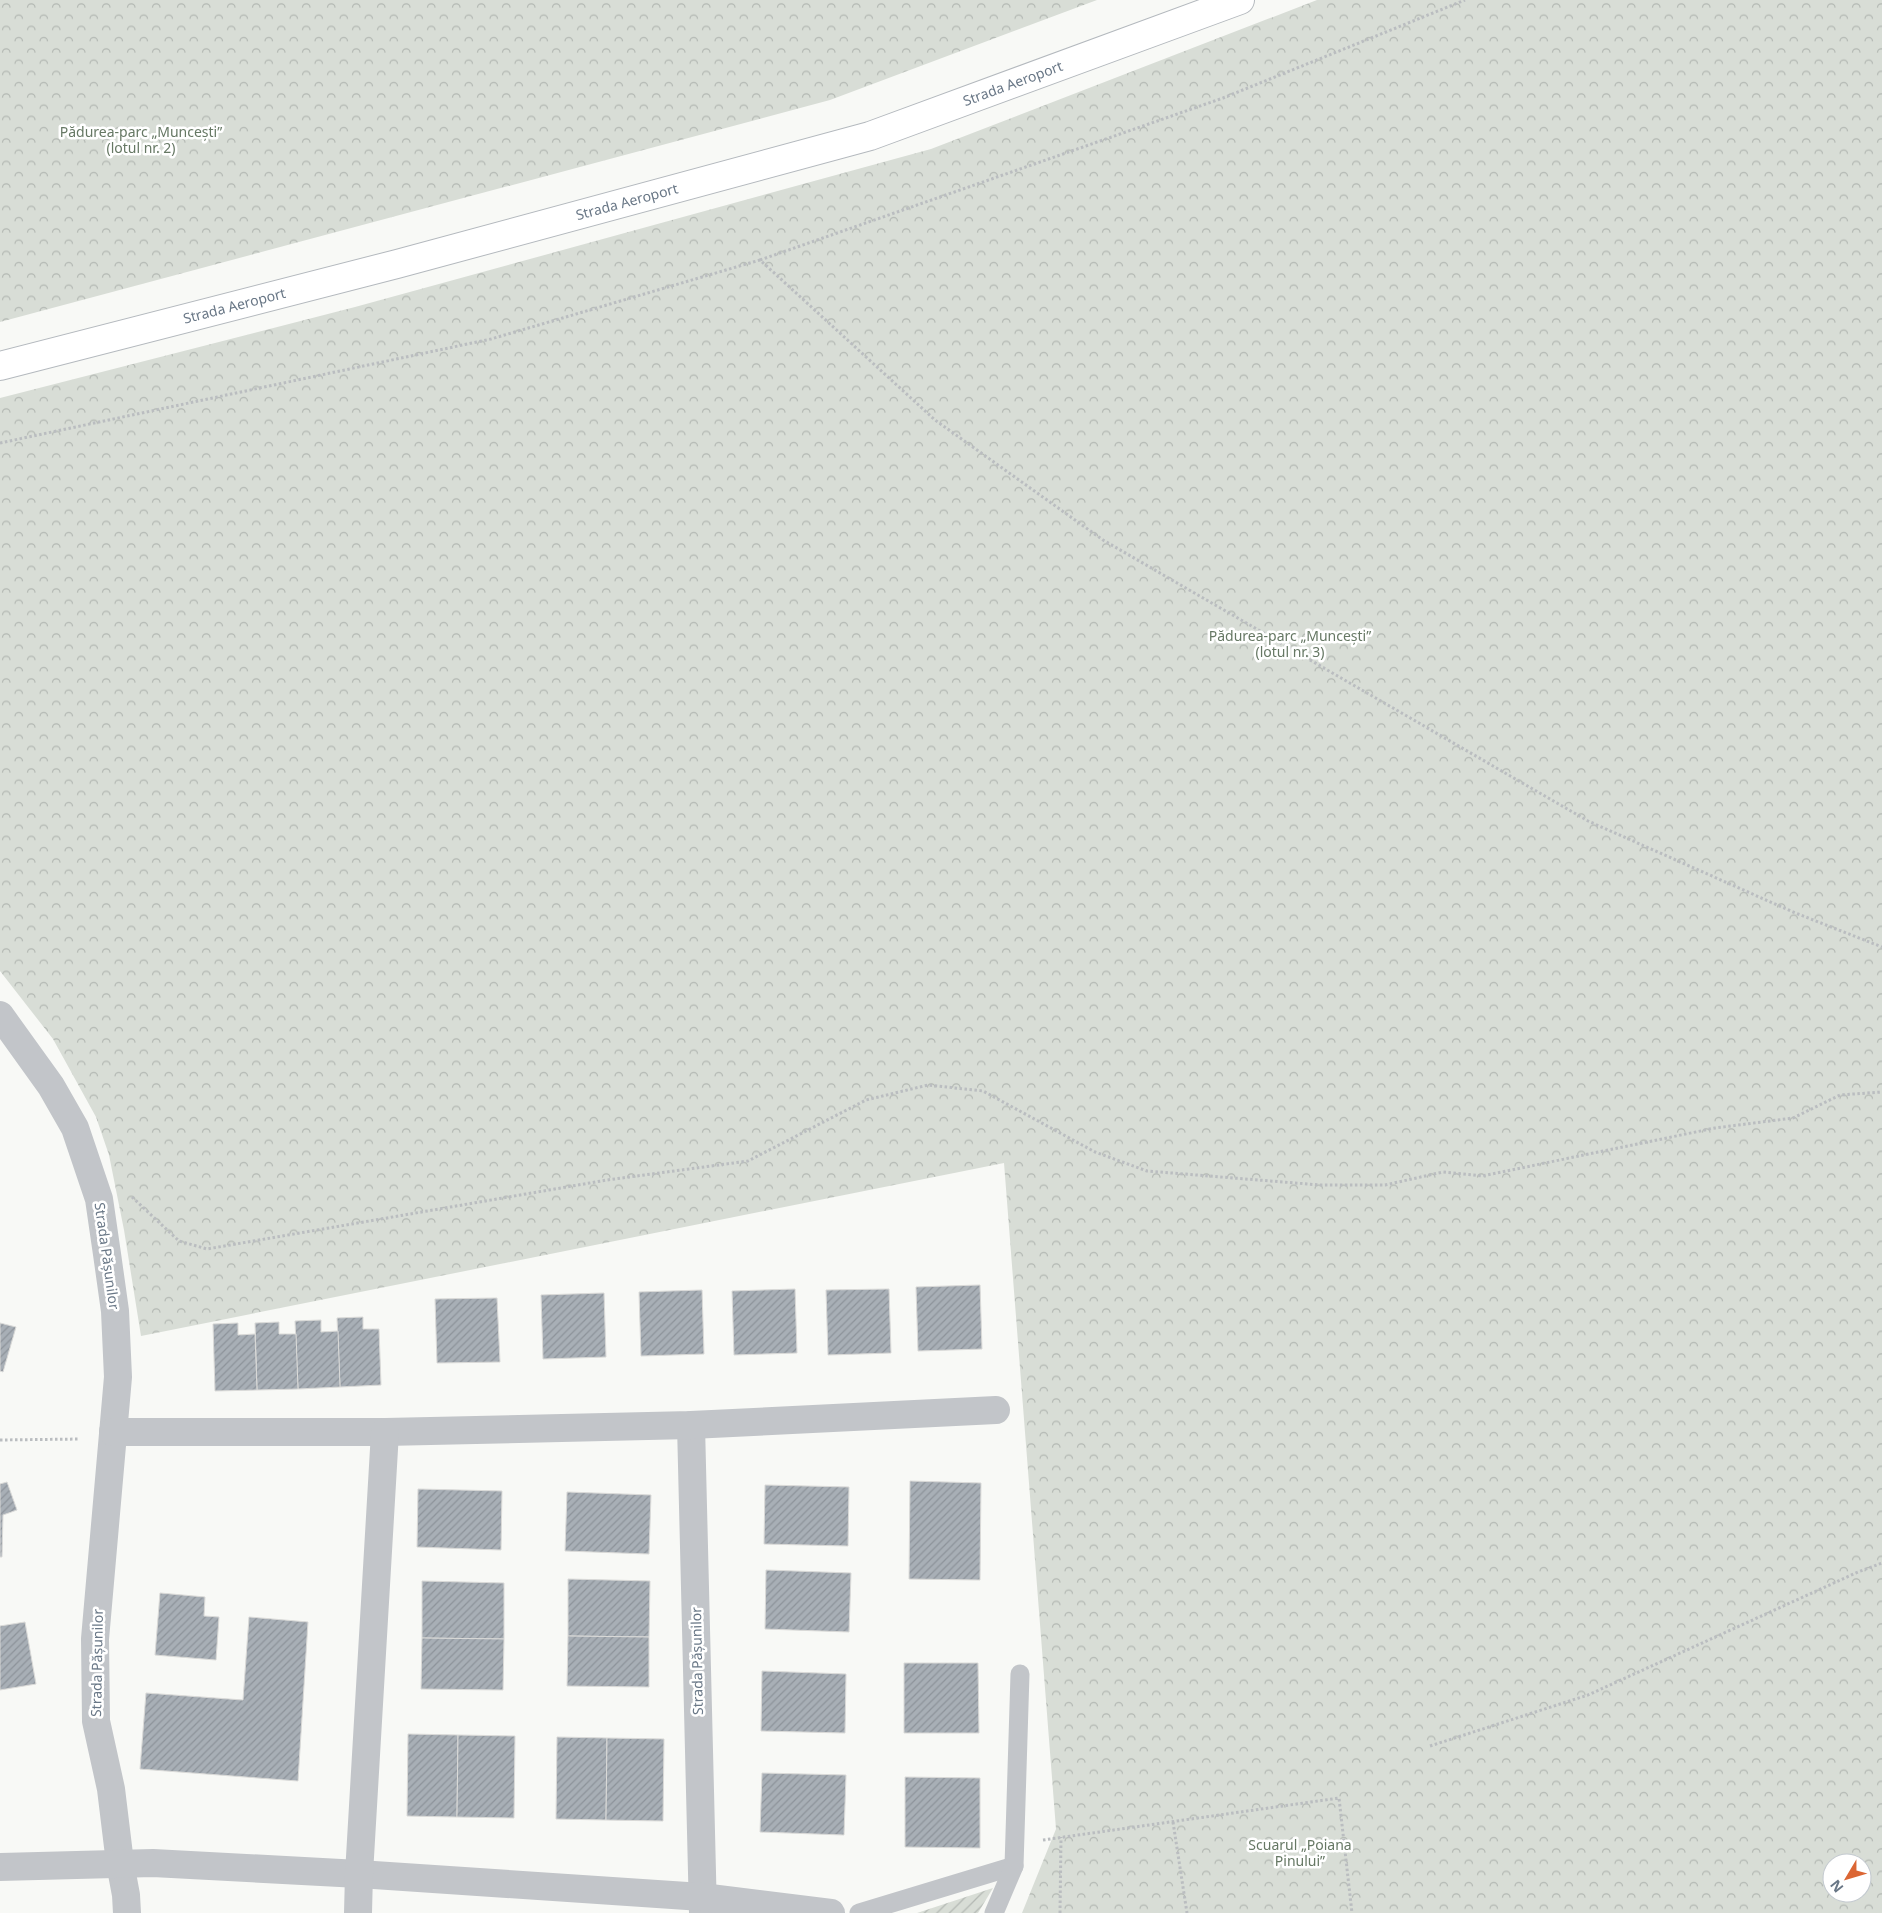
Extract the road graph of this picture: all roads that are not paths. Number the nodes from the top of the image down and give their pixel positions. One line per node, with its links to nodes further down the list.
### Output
1 (1240, 0): 2 (street, Strada Aeroport)
2 (0, 366)
3 (0, 1015): 6 (street, Strada Pășunilor)
4 (996, 1410): 5 (street)
5 (691, 1425): 7 (street); 13 (street, Strada Pășunilor)
6 (113, 1432): 7 (street); 9 (street, Strada Pășunilor)
7 (385, 1432): 12 (street)
8 (1020, 1674): 10 (lane)
9 (120, 1863): 11 (street); 12 (street); 14 (street, Strada Pășunilor)
10 (1014, 1866): 17 (lane); 18 (lane)
11 (0, 1867)
12 (359, 1874): 13 (street); 15 (street)
13 (703, 1905): 16 (street)
14 (127, 1913)
15 (358, 1913)
16 (832, 1913)
17 (859, 1913)
18 (994, 1913)

